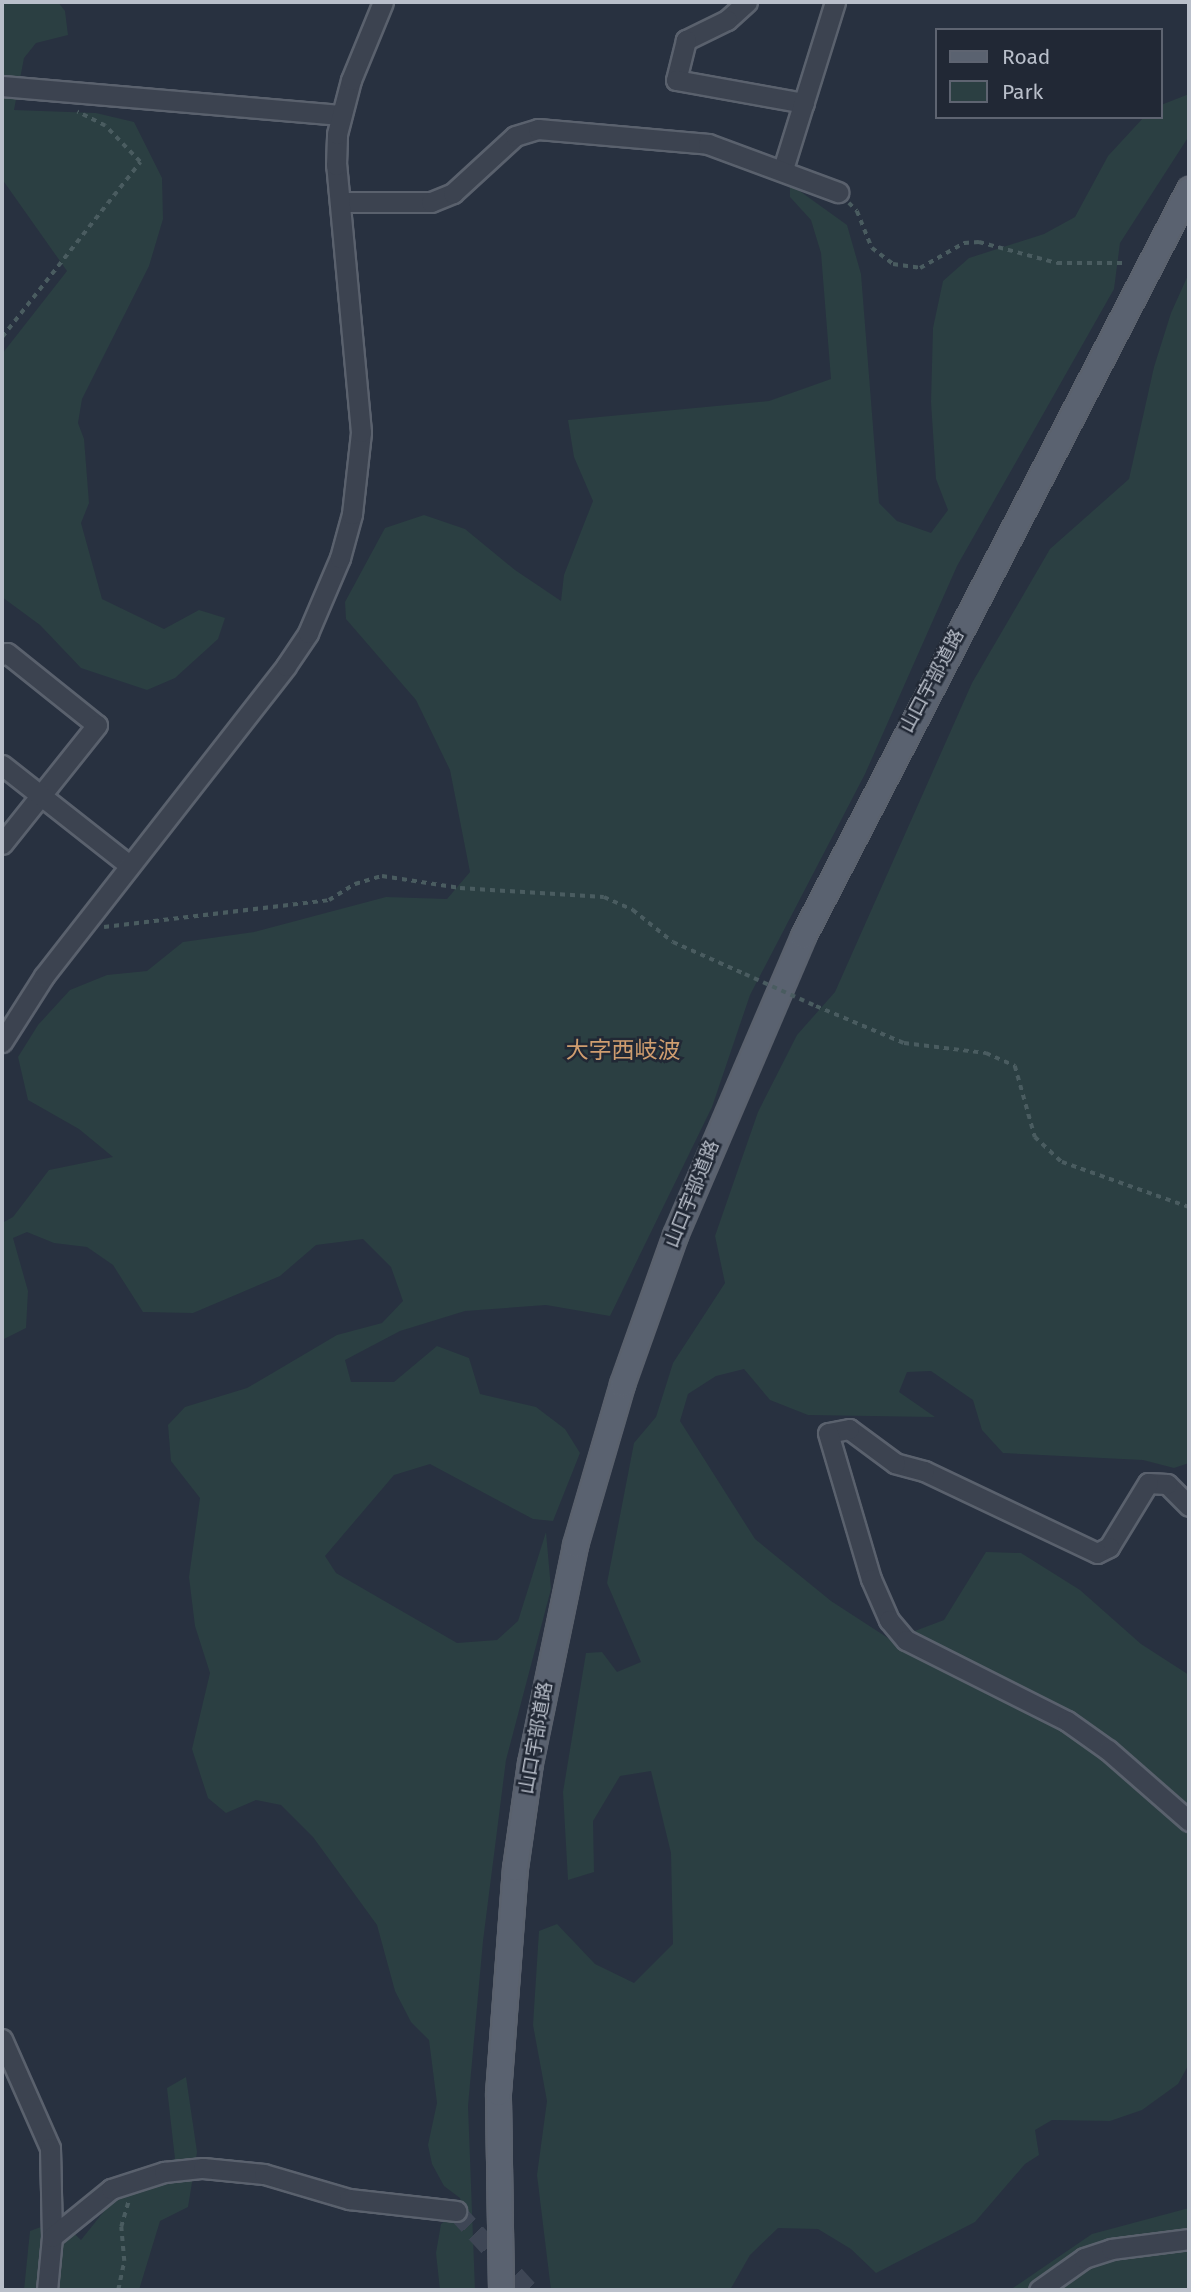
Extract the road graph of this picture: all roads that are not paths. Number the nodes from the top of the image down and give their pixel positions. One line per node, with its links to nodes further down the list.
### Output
1 (383, 2): 6 (street)
2 (747, 2): 5 (street)
3 (835, 2): 5 (street)
4 (2, 86): 6 (street)
5 (804, 103): 7 (street)
6 (340, 115): 10 (street)
7 (783, 169): 9 (street); 10 (street)
8 (1189, 189): 24 (main road, 山口宇部道路)
9 (838, 192)
10 (340, 202): 15 (street)
11 (2, 655): 13 (street)
12 (2, 765): 13 (street)
13 (41, 796): 14 (street); 15 (street)
14 (2, 844)
15 (129, 865): 16 (street)
16 (2, 1042)
17 (1189, 1506): 18 (street)
18 (1189, 1821)
19 (2, 2039): 21 (street)
20 (456, 2211): 21 (street)
21 (52, 2237): 23 (street)
22 (1189, 2239): 25 (street)
23 (47, 2290)
24 (501, 2290)
25 (1039, 2290)

